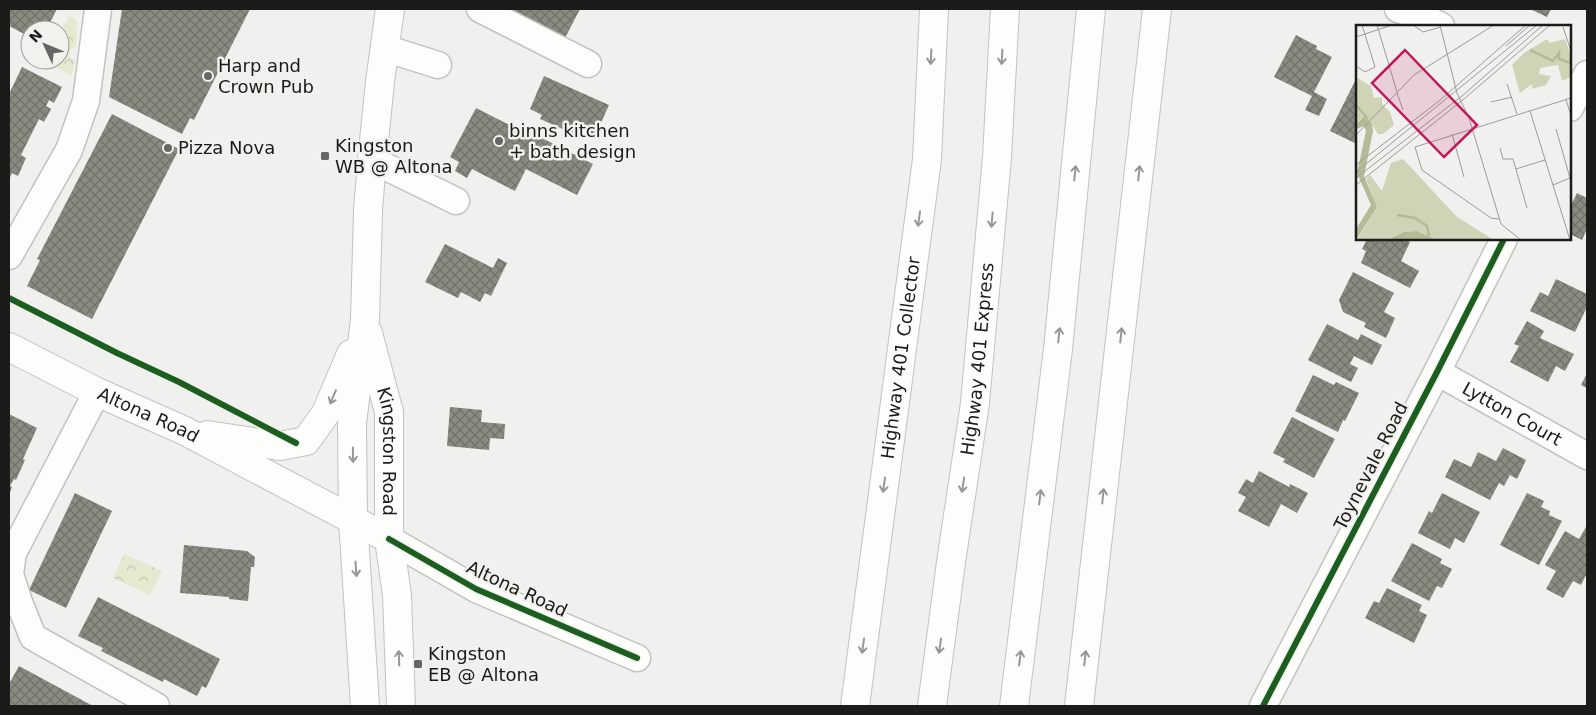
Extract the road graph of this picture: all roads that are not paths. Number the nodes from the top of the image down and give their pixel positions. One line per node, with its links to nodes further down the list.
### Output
1 (98, 9): 16 (street)
2 (390, 9): 10 (main road, Kingston Road)
3 (480, 9): 11 (street)
4 (934, 9): 29 (main road, Highway 401 Collector, one-way to 29)
5 (1005, 9): 30 (main road, Highway 401 Express, one-way to 30)
6 (1091, 9): 31 (main road, one-way to 6)
7 (1157, 9): 32 (main road, one-way to 7)
8 (1398, 9): 9 (street)
9 (1439, 25)
10 (384, 48): 12 (street); 13 (main road, Kingston Road)
11 (588, 64)
12 (438, 65)
13 (372, 160): 14 (street); 17 (main road, Kingston Road)
14 (456, 201)
15 (1503, 240): 19 (street, Toynevale Road)
16 (9, 256)
17 (365, 320): 21 (main road, one-way to 21); 23 (main road, Kingston Road, one-way to 23); 24 (main road, Kingston Road)
18 (9, 347): 20 (main road, Altona Road)
19 (1437, 372): 22 (street, Lytton Court); 33 (street, Toynevale Road)
20 (96, 392): 21 (main road, Altona Road); 26 (street)
21 (185, 431): 23 (main road, Altona Road)
22 (1587, 456)
23 (353, 520): 24 (main road, Altona Road); 27 (main road, Kingston Road, one-way to 27)
24 (390, 539): 25 (street, Altona Road); 28 (main road, Kingston Road, one-way to 24)
25 (637, 658)
26 (156, 706)
27 (365, 706)
28 (401, 706)
29 (854, 706)
30 (932, 706)
31 (1014, 706)
32 (1079, 706)
33 (1263, 706)

